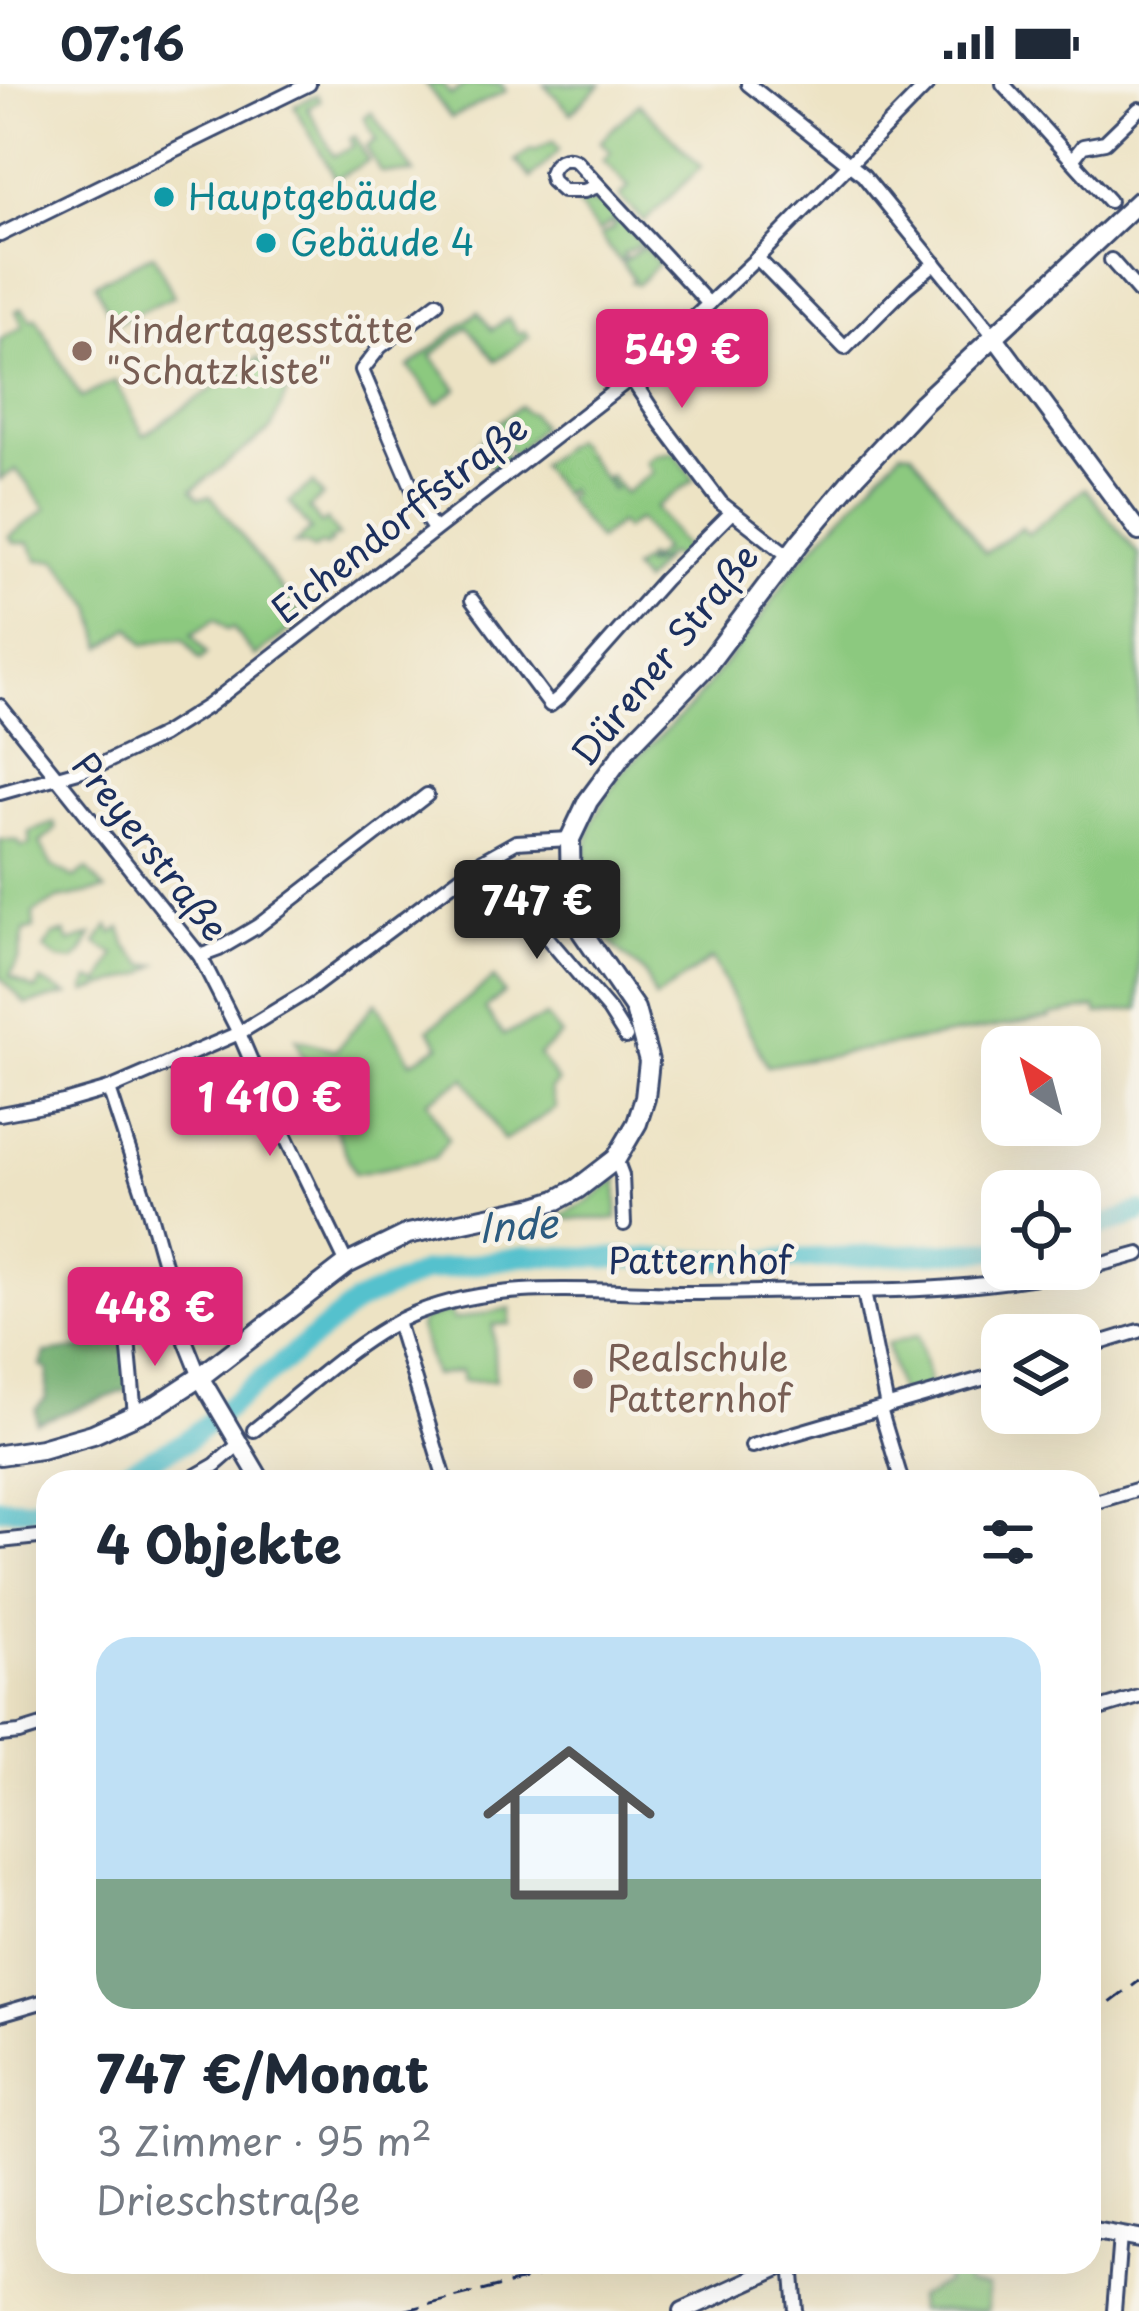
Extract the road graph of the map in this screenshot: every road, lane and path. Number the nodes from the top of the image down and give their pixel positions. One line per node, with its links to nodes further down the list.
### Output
1 (309, 84): 11 (street)
2 (748, 84): 7 (street)
3 (928, 84): 7 (street, Eichendorffstraße)
4 (1003, 84): 6 (street)
5 (1139, 109): 6 (street)
6 (1072, 160): 10 (street)
7 (850, 163): 12 (street, Eichendorffstraße); 14 (street)
8 (598, 186): 17 (street)
9 (1139, 201): 10 (main road, Dürener Straße)
10 (1115, 208): 18 (main road, Dürener Straße)
11 (0, 235)
12 (757, 258): 14 (street); 17 (street, Eichendorffstraße)
13 (1111, 260): 15 (street)
14 (935, 263): 18 (street)
15 (1139, 292)
16 (436, 303): 21 (street)
17 (710, 304): 19 (street, Eichendorffstraße)
18 (994, 336): 22 (main road); 23 (main road, Dürener Straße)
19 (631, 378): 20 (street); 21 (street, Eichendorffstraße)
20 (731, 513): 23 (street); 24 (street)
21 (434, 529): 26 (street, Eichendorffstraße)
22 (1139, 532)
23 (789, 556): 29 (main road, Dürener Straße)
24 (472, 600)
25 (0, 706): 26 (street, Preyerstraße)
26 (60, 778): 27 (street, Eichendorffstraße); 31 (street, Preyerstraße)
27 (0, 793)
28 (427, 795): 31 (street)
29 (569, 839): 30 (street); 36 (main road)
30 (482, 861): 32 (street); 33 (street)
31 (200, 956): 32 (street, Preyerstraße)
32 (239, 1033): 34 (street); 39 (street, Preyerstraße)
33 (626, 1037)
34 (110, 1089): 35 (street); 46 (street)
35 (0, 1114)
36 (616, 1159): 37 (street); 39 (main road)
37 (624, 1224)
38 (1139, 1254): 40 (street, Patternhof)
39 (347, 1264): 46 (main road)
40 (864, 1292): 41 (street, Patternhof); 47 (street)
41 (397, 1322): 49 (street, Patternhof); 55 (street)
42 (127, 1329): 48 (street)
43 (1139, 1331): 44 (street)
44 (1101, 1343)
45 (981, 1379): 47 (street)
46 (204, 1385): 48 (main road); 50 (main road)
47 (883, 1408): 51 (street); 56 (street)
48 (135, 1415): 52 (main road)
49 (254, 1430)
50 (234, 1438): 53 (street); 54 (main road)
51 (752, 1446)
52 (0, 1455)
53 (206, 1470)
54 (254, 1470)
55 (442, 1470)
56 (899, 1470)
57 (1139, 1489): 58 (street)
58 (1101, 1500)
59 (36, 1537): 60 (street)
60 (0, 1540)
61 (1139, 1696): 62 (street)
62 (1101, 1708)
63 (36, 1728): 64 (street)
64 (0, 1736)
65 (36, 2004): 66 (street)
66 (0, 2014)
67 (1130, 2238): 72 (street)
68 (765, 2274): 70 (main road)
69 (792, 2274): 71 (street)
70 (683, 2311)
71 (796, 2311)
72 (1114, 2311)

